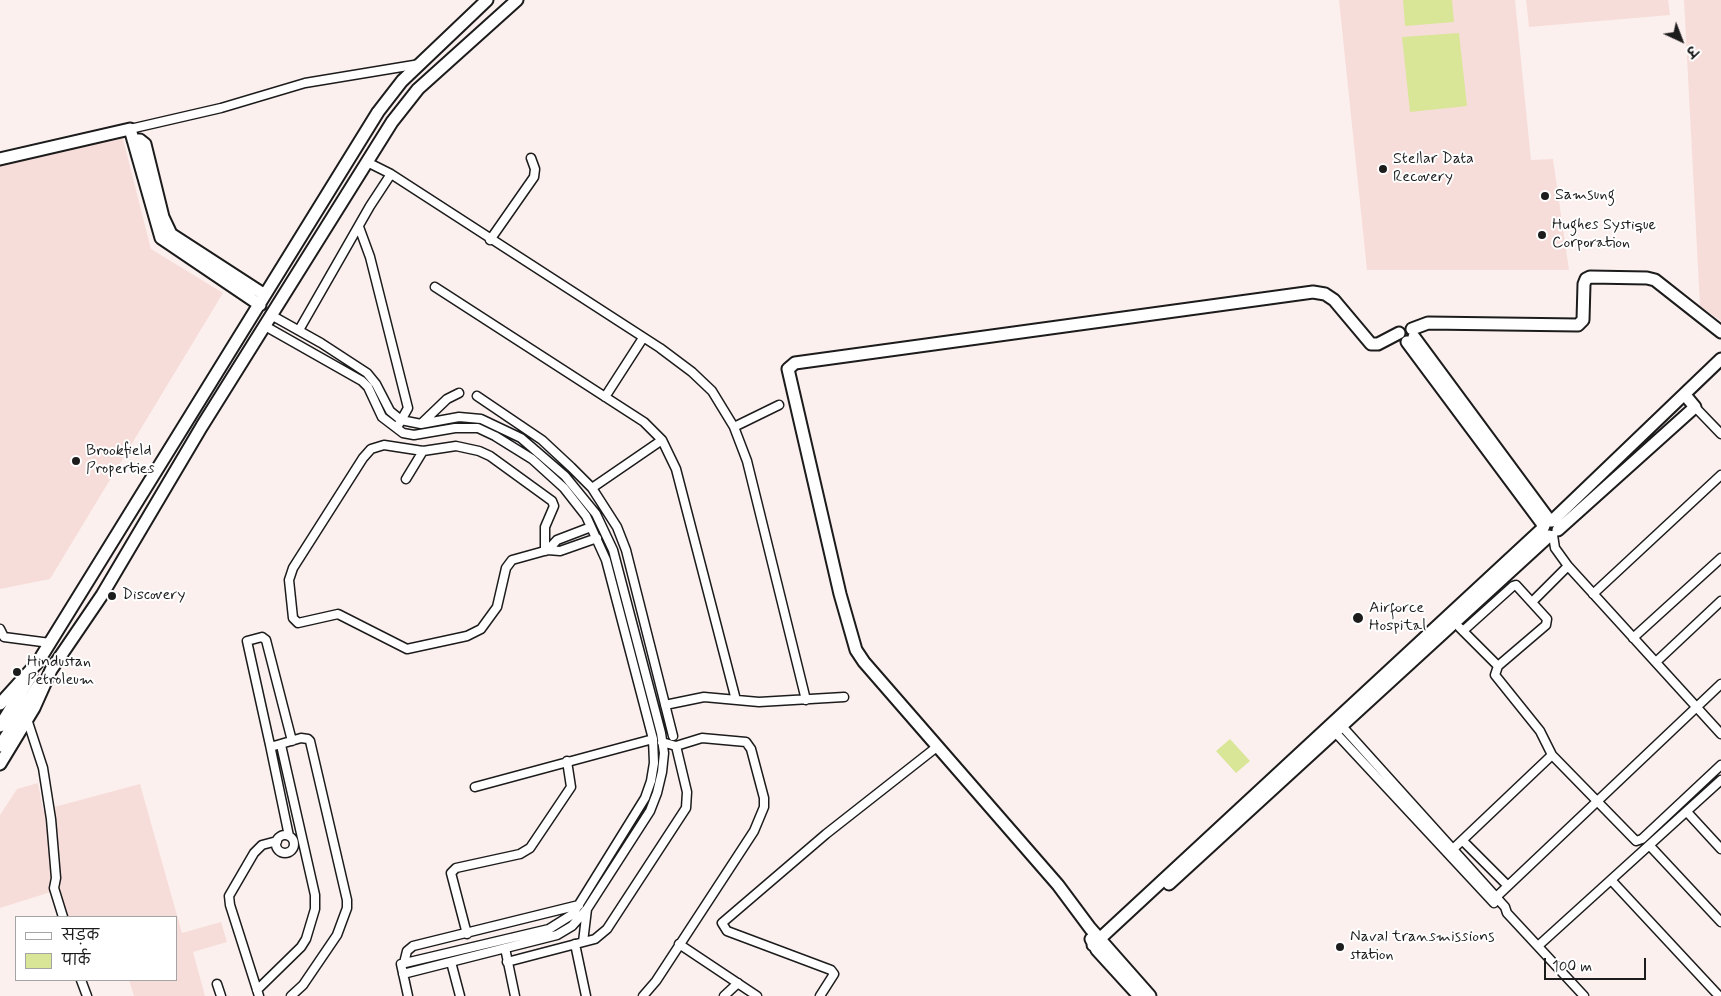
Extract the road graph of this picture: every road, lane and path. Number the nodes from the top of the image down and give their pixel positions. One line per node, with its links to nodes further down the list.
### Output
1 (487, 0): 3 (street)
2 (517, 0): 5 (street)
3 (420, 64): 4 (street); 6 (street)
4 (378, 112): 5 (street); 14 (street)
5 (392, 122): 9 (street)
6 (131, 134): 8 (street); 14 (street)
7 (531, 158): 12 (street)
8 (0, 159)
9 (366, 162): 10 (street); 15 (street)
10 (391, 174): 11 (street); 12 (street)
11 (359, 227): 17 (street); 30 (street)
12 (490, 240): 21 (street)
13 (435, 287): 27 (street)
14 (263, 300): 56 (street)
15 (271, 315): 16 (street); 17 (street)
16 (265, 326): 22 (street); 68 (street)
17 (299, 330): 20 (street)
18 (1721, 332): 19 (street)
19 (1408, 335): 42 (street); 80 (street)
20 (310, 336): 22 (street); 30 (street)
21 (644, 338): 27 (street); 32 (street)
22 (304, 346): 33 (street)
23 (1721, 359): 25 (street)
24 (458, 393): 31 (street)
25 (1685, 395): 29 (street); 42 (street)
26 (477, 396): 39 (street)
27 (605, 397): 35 (street)
28 (779, 405): 32 (street)
29 (1696, 407): 34 (street); 42 (street)
30 (401, 420): 31 (street); 33 (street)
31 (421, 424): 40 (street)
32 (734, 427): 63 (street)
33 (396, 428): 41 (street)
34 (1721, 434)
35 (662, 440): 39 (street); 62 (street)
36 (423, 451): 38 (street); 45 (street); 45 (street)
37 (1721, 475): 48 (street)
38 (406, 479)
39 (591, 488): 40 (street); 65 (street)
40 (582, 495): 41 (street); 43 (street)
41 (575, 501): 44 (street)
42 (1550, 528): 47 (street); 51 (street)
43 (604, 529): 44 (street); 67 (street)
44 (595, 532): 45 (street); 45 (street); 67 (street)
45 (547, 550)
46 (1721, 558): 54 (street)
47 (1568, 566): 48 (street); 50 (street)
48 (1593, 594): 54 (street)
49 (1721, 601): 58 (street)
50 (1532, 602): 53 (street); 59 (street)
51 (1451, 619): 53 (street); 70 (street)
52 (0, 629): 55 (street)
53 (1463, 632): 59 (street)
54 (1634, 638): 58 (street)
55 (2, 639): 56 (street)
56 (50, 642): 57 (street)
57 (38, 662): 64 (street); 68 (street)
58 (1656, 662): 66 (street)
59 (1498, 666): 81 (street)
60 (1721, 684): 66 (street)
61 (844, 697): 63 (street)
62 (736, 700): 63 (street); 65 (street)
63 (806, 700)
64 (0, 704)
65 (665, 705): 67 (street); 72 (street)
66 (1696, 706): 71 (street); 87 (street)
67 (650, 709): 73 (street); 75 (street)
68 (17, 717): 69 (street); 78 (street); 83 (street); 100 (street)
69 (0, 726)
70 (1335, 726): 93 (street); 97 (street); 106 (street)
71 (1721, 734)
72 (673, 736)
73 (653, 739): 82 (street); 98 (street)
74 (292, 741): 76 (street); 77 (street); 119 (street)
75 (662, 742): 79 (street); 99 (street)
76 (270, 744): 77 (street); 89 (street)
77 (281, 745): 116 (street)
78 (0, 746)
79 (676, 746): 103 (street); 105 (street)
80 (938, 746): 106 (street); 127 (street)
81 (1552, 755): 87 (street); 91 (street)
82 (567, 761): 86 (street); 102 (street)
83 (0, 764)
84 (1721, 765): 87 (street)
85 (1720, 784): 88 (street)
86 (475, 787)
87 (1598, 801): 96 (street)
88 (1687, 812): 92 (street); 94 (street)
89 (289, 836): 90 (street); 90 (street)
90 (277, 840): 116 (street)
91 (1463, 840): 93 (street); 96 (street)
92 (1650, 846): 95 (street); 101 (street)
93 (1453, 849): 97 (street)
94 (1721, 849)
95 (1612, 881): 107 (street); 131 (street)
96 (1507, 886): 97 (street)
97 (1494, 899): 107 (street)
98 (579, 904): 102 (street); 111 (street)
99 (587, 909): 103 (street); 108 (street)
100 (62, 916)
101 (1721, 922)
102 (467, 934): 111 (street)
103 (583, 942): 104 (street)
104 (575, 944): 110 (street); 123 (street)
105 (679, 944): 114 (street); 124 (street)
106 (1099, 944): 128 (street); 129 (street)
107 (1538, 946): 130 (street)
108 (505, 948): 109 (street); 110 (street)
109 (451, 962): 112 (street); 121 (street)
110 (508, 962): 122 (street)
111 (402, 964): 112 (street)
112 (403, 974): 120 (street)
113 (81, 981): 117 (street)
114 (738, 983): 125 (street); 126 (street)
115 (217, 984): 118 (street)
116 (258, 993)
117 (87, 996)
118 (221, 996)
119 (291, 996)
120 (408, 996)
121 (460, 996)
122 (515, 996)
123 (586, 996)
124 (643, 996)
125 (724, 996)
126 (757, 996)
127 (820, 996)
128 (1139, 996)
129 (1150, 996)
130 (1584, 996)
131 (1719, 996)

